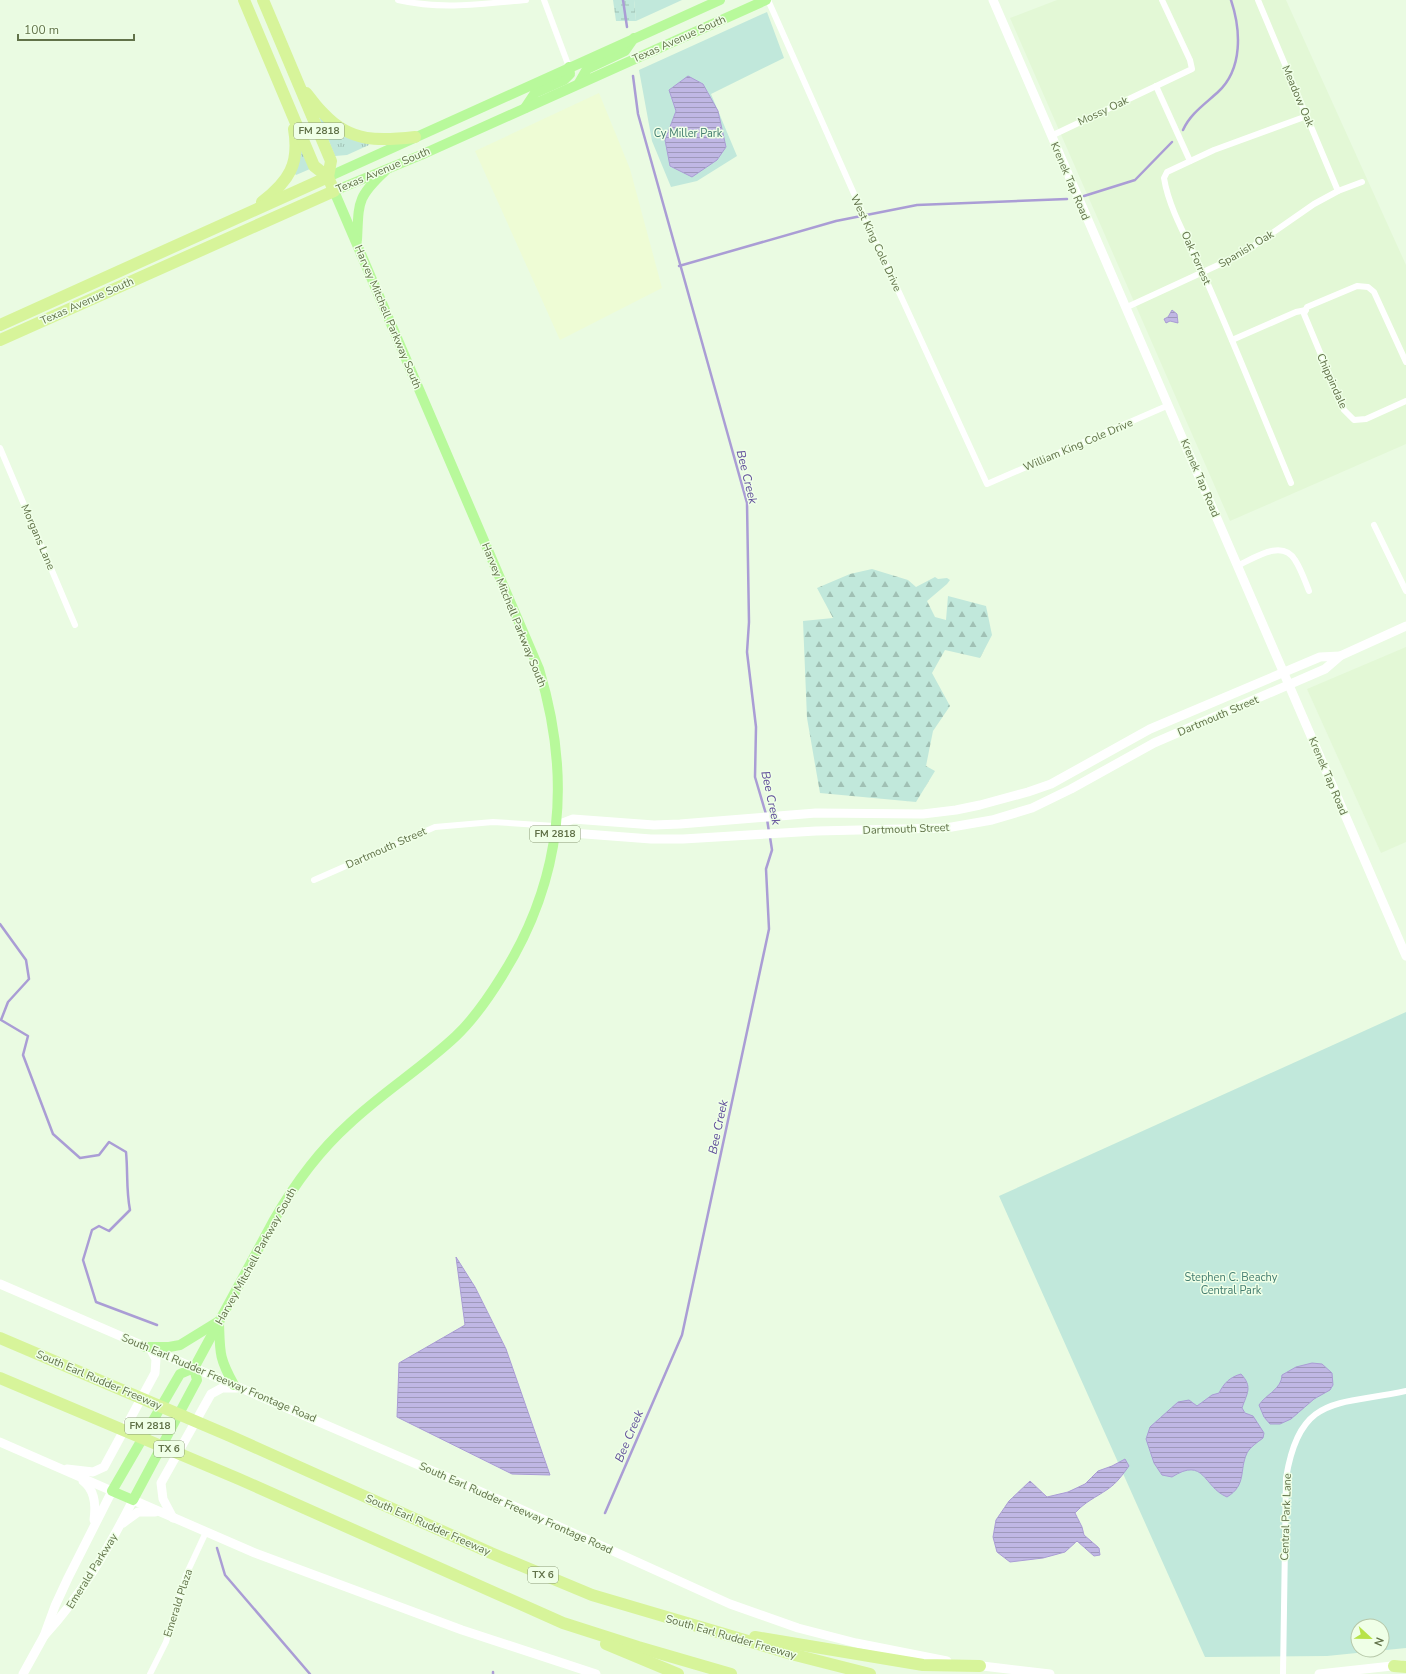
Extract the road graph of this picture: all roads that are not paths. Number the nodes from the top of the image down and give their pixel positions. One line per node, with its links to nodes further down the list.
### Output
1 (244, 0): 17 (highway, Harvey Mitchell Parkway South / FM 2818)
2 (263, 0): 14 (highway, FM 2818)
3 (398, 0): 4 (street)
4 (526, 0)
5 (544, 0): 12 (street)
6 (720, 0): 11 (main road, Texas Avenue South)
7 (767, 0): 13 (main road, Texas Avenue South); 40 (street, West King Cole Drive)
8 (993, 0): 19 (street, Krenek Tap Road)
9 (1162, 0): 15 (street, Mossy Oak)
10 (1258, 0): 18 (street, Meadow Oak)
11 (634, 38): 12 (main road, Texas Avenue South); 13 (main road)
12 (569, 67): 16 (main road); 20 (main road, Texas Avenue South)
13 (579, 84): 16 (main road, Texas Avenue South)
14 (300, 86): 20 (highway); 23 (highway, FM 2818)
15 (1156, 86): 19 (street, Mossy Oak); 21 (street)
16 (525, 108): 22 (main road, Texas Avenue South)
17 (291, 112): 23 (highway, Harvey Mitchell Parkway South / FM 2818); 27 (highway)
18 (1307, 116): 21 (street, Oak Forrest); 26 (street, Meadow Oak)
19 (1051, 136): 30 (street, Krenek Tap Road)
20 (415, 137): 23 (main road, Texas Avenue South)
21 (1190, 161): 29 (street, Oak Forrest)
22 (389, 168): 25 (main road, Texas Avenue South); 28 (main road)
23 (328, 178): 25 (highway, Harvey Mitchell Parkway South / FM 2818); 27 (highway, Texas Avenue South)
24 (1362, 182): 26 (street, Spanish Oak)
25 (334, 191): 28 (main road, Harvey Mitchell Parkway South / FM 2818); 33 (highway, Texas Avenue South)
26 (1338, 191): 29 (street, Spanish Oak)
27 (250, 213): 32 (highway, Texas Avenue South)
28 (357, 244): 50 (main road, Harvey Mitchell Parkway South / FM 2818)
29 (1203, 273): 30 (street, Spanish Oak); 34 (street, Oak Forrest)
30 (1125, 308): 37 (street, Krenek Tap Road)
31 (1306, 310): 34 (street); 35 (street); 36 (street, Chippindale)
32 (0, 325)
33 (0, 340)
34 (1232, 340): 39 (street, Oak Forrest)
35 (1406, 362)
36 (1406, 401)
37 (1169, 405): 40 (street, William King Cole Drive); 42 (street, Krenek Tap Road)
38 (0, 448): 45 (street, Morgans Lane)
39 (1291, 483)
40 (987, 484)
41 (1374, 525): 44 (street)
42 (1237, 566): 43 (street); 48 (street, Krenek Tap Road)
43 (1309, 591)
44 (1406, 592)
45 (75, 625)
46 (1406, 626): 47 (street, Dartmouth Street)
47 (1340, 656): 48 (street, Dartmouth Street); 49 (street, Dartmouth Street)
48 (1283, 672): 49 (street, Krenek Tap Road); 50 (street, Dartmouth Street)
49 (1289, 686): 50 (street, Dartmouth Street); 52 (street, Krenek Tap Road)
50 (555, 826): 51 (street, Dartmouth Street); 54 (main road, Harvey Mitchell Parkway South / FM 2818)
51 (314, 880)
52 (1406, 956)
53 (0, 1284): 56 (street, South Earl Rudder Freeway Frontage Road)
54 (219, 1321): 56 (main road); 57 (main road, Harvey Mitchell Parkway South / FM 2818); 59 (main road)
55 (2, 1338): 71 (highway, South Earl Rudder Freeway / TX 6)
56 (148, 1348): 57 (street, South Earl Rudder Freeway Frontage Road); 62 (street)
57 (194, 1368): 59 (street, South Earl Rudder Freeway Frontage Road); 64 (main road, FM 2818); 65 (main road, Harvey Mitchell Parkway South / FM 2818)
58 (0, 1378): 72 (highway, TX 6)
59 (237, 1386): 67 (street); 75 (street, South Earl Rudder Freeway Frontage Road)
60 (1406, 1391): 84 (street, Central Park Lane)
61 (0, 1442): 62 (street)
62 (60, 1468): 63 (street)
63 (72, 1474): 64 (street); 68 (street)
64 (112, 1491): 65 (main road); 68 (street, Emerald Parkway)
65 (133, 1500): 66 (street); 69 (street, Emerald Parkway)
66 (160, 1512): 67 (street); 69 (street)
67 (173, 1518): 70 (street)
68 (94, 1526): 73 (street, Emerald Parkway)
69 (118, 1529): 73 (street, Emerald Parkway)
70 (206, 1532): 78 (street, Emerald Plaza); 79 (street)
71 (664, 1617): 75 (highway); 82 (highway, South Earl Rudder Freeway / TX 6)
72 (563, 1624): 80 (highway); 81 (highway, TX 6)
73 (44, 1636): 77 (street, Emerald Parkway)
74 (1406, 1665): 76 (highway)
75 (980, 1666): 83 (street, South Earl Rudder Freeway Frontage Road)
76 (1394, 1666): 85 (street)
77 (26, 1673)
78 (150, 1674)
79 (596, 1674)
80 (678, 1674)
81 (731, 1674)
82 (870, 1674)
83 (1050, 1674)
84 (1283, 1674)
85 (1319, 1674)

